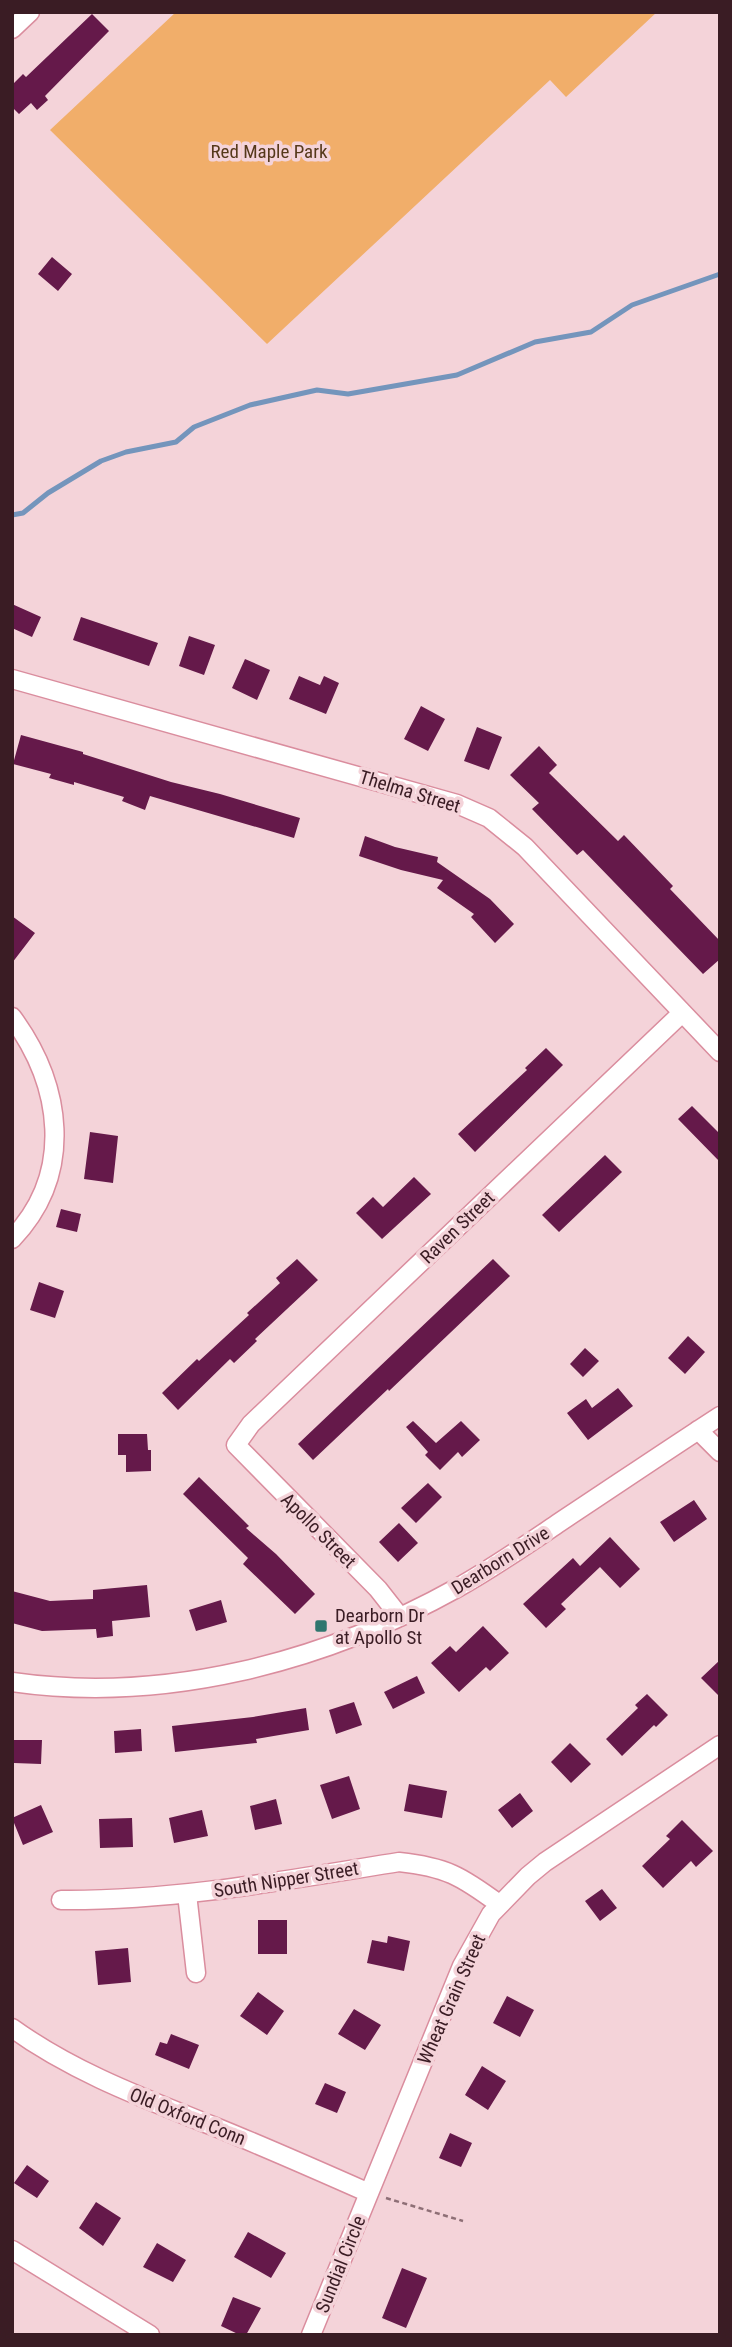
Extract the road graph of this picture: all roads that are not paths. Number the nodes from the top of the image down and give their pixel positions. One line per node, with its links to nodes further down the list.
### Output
1 (30, 12): 2 (street)
2 (12, 29)
3 (12, 680): 4 (street, Thelma Street)
4 (682, 1013): 6 (street, Thelma Street); 10 (street, Raven Street)
5 (12, 1017): 7 (street)
6 (720, 1052)
7 (12, 1239)
8 (720, 1416): 9 (street, Dearborn Drive)
9 (698, 1430): 11 (street); 12 (street, Dearborn Drive)
10 (236, 1445): 12 (street, Apollo Street)
11 (720, 1452)
12 (400, 1617): 13 (street, Dearborn Drive)
13 (12, 1682)
14 (720, 1745): 17 (street, Wheat Grain Street)
15 (187, 1894): 16 (street, South Nipper Street); 17 (street, South Nipper Street); 18 (street)
16 (61, 1900)
17 (499, 1904): 20 (street, Wheat Grain Street)
18 (196, 1973)
19 (12, 2028): 20 (street, Old Oxford Conn)
20 (369, 2193): 23 (street, Sundial Circle)
21 (12, 2250): 22 (street)
22 (150, 2335)
23 (311, 2335)

